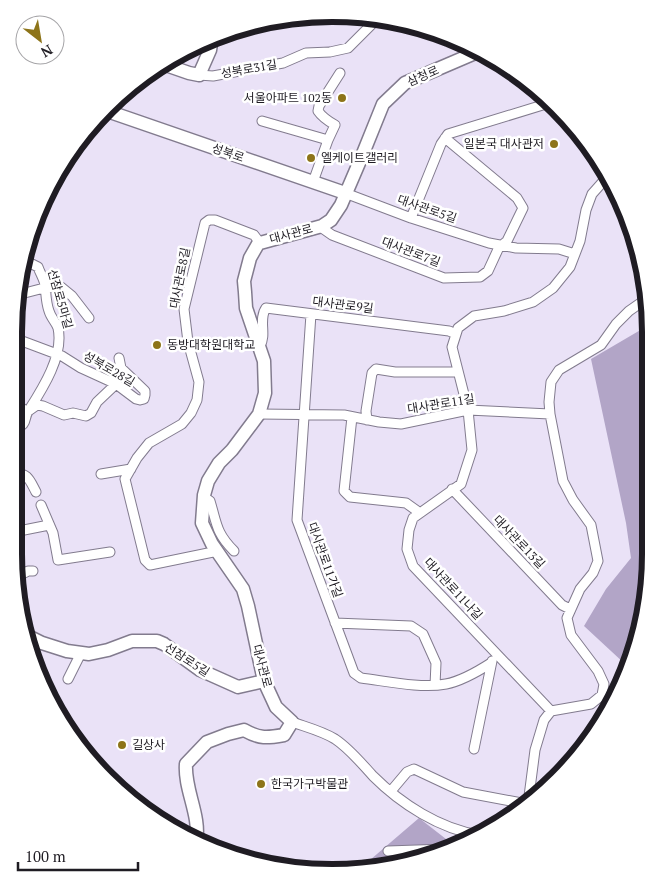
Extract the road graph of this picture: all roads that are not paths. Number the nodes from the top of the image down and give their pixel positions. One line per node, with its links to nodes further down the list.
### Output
1 (371, 25): 6 (street, 성북로31길)
2 (210, 48): 6 (main road, 성북로31길)
3 (471, 55): 14 (main road, 삼청로)
4 (173, 67): 6 (main road, 성북로31길)
5 (340, 73): 11 (street)
6 (198, 74)
7 (543, 105): 10 (street)
8 (113, 113): 12 (main road, 성북로)
9 (262, 121): 11 (street)
10 (445, 138): 15 (street); 19 (street)
11 (328, 140): 12 (street)
12 (313, 182): 14 (main road, 성북로)
13 (603, 182): 20 (street)
14 (345, 193): 15 (street, 대사관로5길); 16 (main road, 대사관로)
15 (411, 218): 19 (street, 대사관로5길)
16 (325, 228): 17 (street); 18 (main road, 대사관로); 19 (street, 대사관로7길)
17 (294, 240)
18 (260, 243): 29 (main road, 대사관로); 43 (street, 대사관로8길)
19 (501, 245): 20 (street, 대사관로5길)
20 (575, 254): 27 (street)
21 (30, 264): 22 (street, 선잠로5마길)
22 (44, 288): 23 (street); 26 (street); 30 (street, 선잠로5마길)
23 (25, 293)
24 (641, 302): 39 (street)
25 (311, 314): 27 (street, 대사관로9길); 29 (street, 대사관로9길); 38 (street)
26 (88, 318)
27 (456, 334): 32 (street, 대사관로11나길)
28 (23, 341): 30 (street, 성북로28길)
29 (260, 346): 37 (main road, 대사관로)
30 (57, 353): 33 (street, 성북로28길); 36 (street, 선잠로5마길)
31 (119, 358): 33 (street, 성북로28길)
32 (458, 372): 35 (street, 대사관로11나길); 41 (street)
33 (116, 384): 36 (street)
34 (23, 409): 36 (street)
35 (468, 410): 39 (street, 대사관로11길); 41 (street, 대사관로11길); 46 (street, 대사관로11나길)
36 (27, 412): 42 (street, 선잠로5마길)
37 (258, 414): 38 (street, 대사관로11길); 48 (main road, 대사관로)
38 (304, 414): 40 (street, 대사관로11길); 59 (street, 대사관로11가길)
39 (550, 414): 58 (street)
40 (352, 417): 41 (street, 대사관로11길); 50 (street)
41 (367, 420)
42 (23, 424)
43 (132, 468): 45 (street); 53 (street, 대사관로8길)
44 (23, 474): 47 (street)
45 (101, 474)
46 (452, 489): 50 (street, 대사관로11나길); 58 (street, 대사관로13길)
47 (36, 492)
48 (204, 497): 53 (main road, 대사관로); 54 (street)
49 (41, 505): 51 (street)
50 (420, 513): 62 (street, 대사관로11나길)
51 (50, 525): 52 (street); 55 (street)
52 (23, 530)
53 (218, 551): 65 (main road, 대사관로)
54 (234, 551)
55 (110, 552)
56 (33, 571): 57 (street)
57 (23, 574)
58 (570, 609): 67 (street)
59 (335, 623): 66 (street, 대사관로11가길); 66 (street)
60 (34, 639): 61 (main road, 선잠로5길)
61 (81, 653): 64 (street); 65 (main road, 선잠로5길)
62 (497, 654): 63 (street); 67 (street, 대사관로11나길)
63 (491, 663): 66 (street, 대사관로11가길); 69 (street)
64 (68, 679)
65 (264, 680): 68 (main road, 대사관로)
66 (435, 684)
67 (551, 711): 71 (street)
68 (292, 722): 70 (street); 73 (main road)
69 (474, 748)
70 (391, 791): 72 (street); 74 (street)
71 (528, 794)
72 (518, 802)
73 (196, 833)
74 (468, 833): 75 (street)
75 (465, 835)
76 (425, 850): 77 (street)
77 (388, 852)

